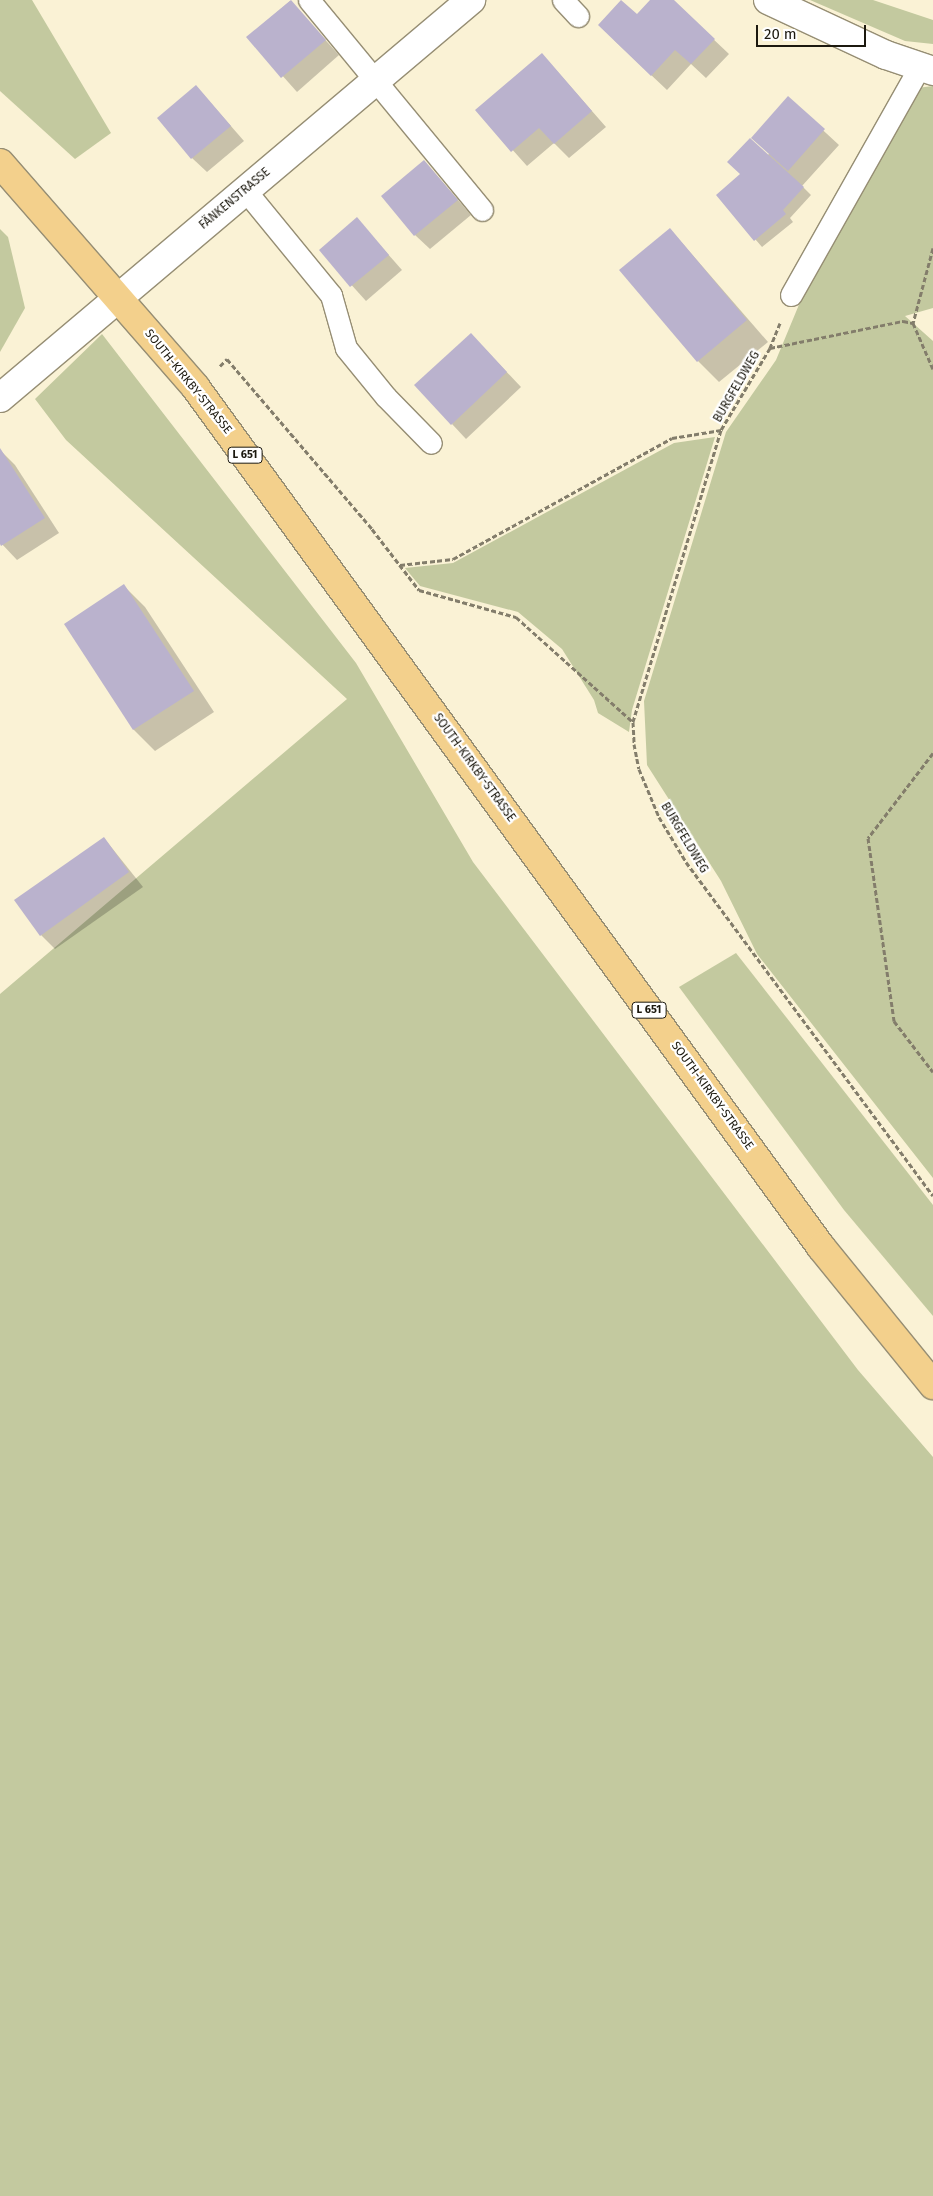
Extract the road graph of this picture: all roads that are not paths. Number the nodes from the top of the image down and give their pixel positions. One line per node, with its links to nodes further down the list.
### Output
1 (309, 0): 7 (lane)
2 (471, 0): 7 (street, FÄNKENSTRASSE)
3 (563, 0): 5 (lane)
4 (768, 0): 6 (street)
5 (578, 16)
6 (926, 70): 11 (lane)
7 (374, 83): 9 (street, FÄNKENSTRASSE); 10 (lane)
8 (0, 163): 12 (main road, SOUTH-KIRKBY-STRASSE / L 651)
9 (245, 190): 12 (street, FÄNKENSTRASSE); 14 (lane)
10 (482, 210)
11 (791, 295)
12 (120, 298): 13 (street, FÄNKENSTRASSE); 15 (main road, SOUTH-KIRKBY-STRASSE / L 651)
13 (0, 398)
14 (431, 443)
15 (933, 1385)

